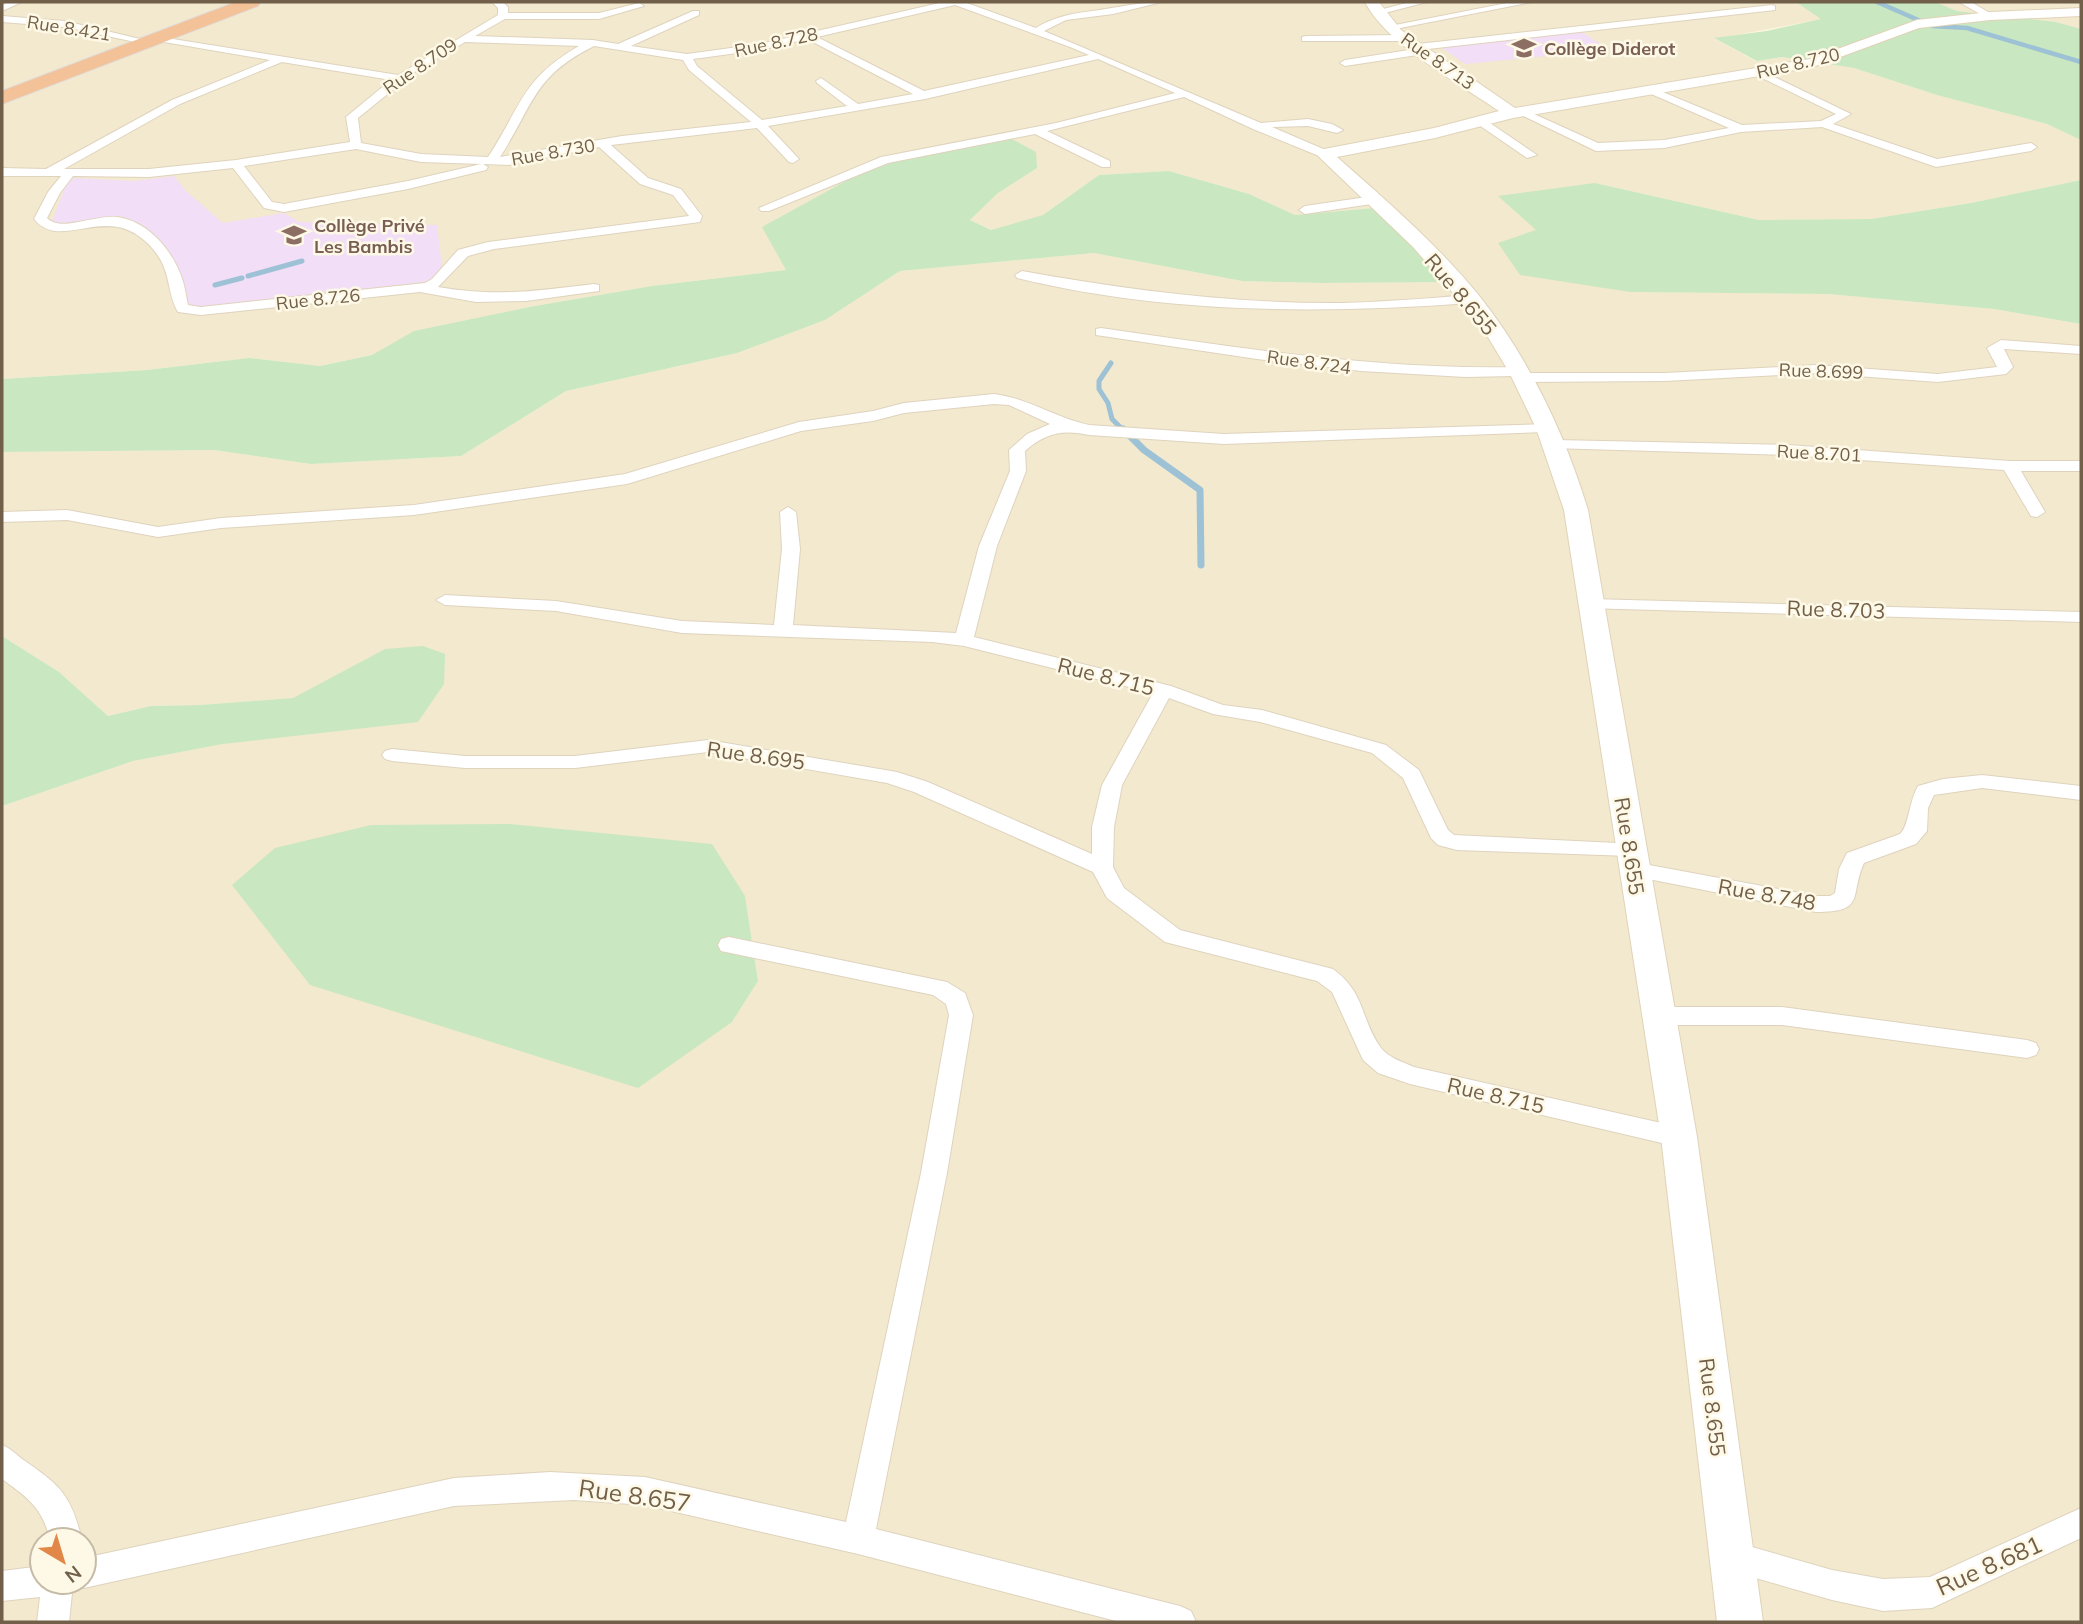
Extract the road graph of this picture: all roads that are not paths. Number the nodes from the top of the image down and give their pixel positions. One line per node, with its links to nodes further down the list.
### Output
1 (17, 2): 12 (street)
2 (236, 2): 24 (highway)
3 (252, 2): 22 (highway)
4 (497, 2): 16 (street)
5 (956, 2): 20 (street, Rue 8.655); 21 (street, Rue 8.728)
6 (1157, 2): 20 (street)
7 (1422, 2): 11 (street)
8 (1527, 2): 19 (street)
9 (1964, 2): 17 (street)
10 (639, 6): 16 (street)
11 (1374, 7): 19 (street, Rue 8.713)
12 (2, 8)
13 (1772, 8): 29 (street)
14 (2081, 12): 17 (street, Rue 8.720)
15 (696, 13): 28 (street)
16 (503, 16): 25 (street, Rue 8.709)
17 (1990, 16): 34 (street, Rue 8.720)
18 (2, 19): 24 (street, Rue 8.421)
19 (1390, 27): 23 (street, Rue 8.713)
20 (1037, 31): 30 (street, Rue 8.655)
21 (810, 36): 31 (street, Rue 8.728); 40 (street)
22 (158, 38): 32 (street); 41 (highway)
23 (1404, 38): 26 (street); 29 (street, Rue 8.713)
24 (135, 39): 37 (highway)
25 (461, 39): 27 (street, Rue 8.728); 35 (street, Rue 8.709)
26 (1306, 39)
27 (593, 43): 28 (street, Rue 8.728); 56 (street)
28 (619, 46): 31 (street, Rue 8.728)
29 (1421, 49): 33 (street); 43 (street, Rue 8.713)
30 (1100, 56): 39 (street, Rue 8.655); 40 (street, Rue 8.730)
31 (687, 57): 45 (street)
32 (278, 60): 35 (street); 61 (street)
33 (1345, 63)
34 (1760, 73): 38 (street, Rue 8.720); 46 (street)
35 (398, 78): 52 (street, Rue 8.709)
36 (821, 81): 42 (street)
37 (2, 88)
38 (1653, 91): 43 (street, Rue 8.720); 48 (street)
39 (1187, 93): 47 (street, Rue 8.655); 49 (street)
40 (925, 96): 42 (street, Rue 8.730)
41 (2, 99)
42 (856, 108): 45 (street, Rue 8.730)
43 (1516, 112): 44 (street); 48 (street)
44 (1480, 121): 50 (street); 54 (street)
45 (760, 124): 51 (street, Rue 8.730); 55 (street)
46 (1823, 124): 48 (street); 53 (street)
47 (1257, 127): 50 (street, Rue 8.655); 50 (street)
48 (1741, 129)
49 (1036, 130): 59 (street); 64 (street)
50 (1330, 142): 63 (street, Rue 8.655)
51 (602, 143): 57 (street, Rue 8.730); 67 (street, Rue 8.726)
52 (356, 145): 56 (street, Rue 8.730); 58 (street, Rue 8.730)
53 (2031, 147)
54 (1531, 155)
55 (793, 159)
56 (491, 160): 57 (street, Rue 8.730)
57 (509, 161): 58 (street)
58 (236, 164): 62 (street, Rue 8.730)
59 (1106, 164)
60 (2, 172): 61 (street, Rue 8.730)
61 (47, 173): 62 (street, Rue 8.730)
62 (68, 175): 67 (street, Rue 8.726)
63 (1374, 200): 65 (street); 69 (street, Rue 8.655)
64 (765, 208)
65 (1305, 210)
66 (1022, 275): 69 (street)
67 (421, 288): 68 (street)
68 (594, 288)
69 (1471, 299): 72 (street, Rue 8.655)
70 (1101, 332): 72 (street, Rue 8.724)
71 (2081, 350): 72 (street, Rue 8.699)
72 (1519, 375): 74 (street, Rue 8.655)
73 (1067, 426): 74 (street); 79 (street); 84 (street)
74 (1550, 436): 75 (street, Rue 8.701); 81 (street, Rue 8.655)
75 (2010, 466): 76 (street, Rue 8.701); 78 (street)
76 (2081, 466)
77 (788, 512): 83 (street)
78 (2037, 512)
79 (2, 517)
80 (445, 600): 83 (street, Rue 8.715)
81 (1590, 604): 82 (street, Rue 8.703); 88 (street, Rue 8.655)
82 (2081, 617)
83 (783, 630): 84 (street, Rue 8.715)
84 (964, 640): 85 (street, Rue 8.715)
85 (1164, 690): 88 (street); 89 (street, Rue 8.715)
86 (392, 755): 89 (street, Rue 8.695)
87 (2081, 793): 88 (street, Rue 8.748)
88 (1632, 859): 91 (street, Rue 8.655)
89 (1102, 867): 93 (street, Rue 8.715)
90 (729, 945): 97 (street)
91 (1658, 1016): 92 (street); 93 (street, Rue 8.655)
92 (2027, 1049)
93 (1679, 1137): 98 (street, Rue 8.655)
94 (2, 1459): 96 (street)
95 (2081, 1523): 98 (street, Rue 8.681)
96 (63, 1526)
97 (858, 1539): 99 (street, Rue 8.657); 104 (street, Rue 8.657)
98 (1731, 1556): 105 (street, Rue 8.655)
99 (98, 1570)
100 (28, 1583): 101 (street)
101 (2, 1586)
102 (56, 1596): 103 (street)
103 (53, 1622)
104 (1180, 1622)
105 (1740, 1622)

